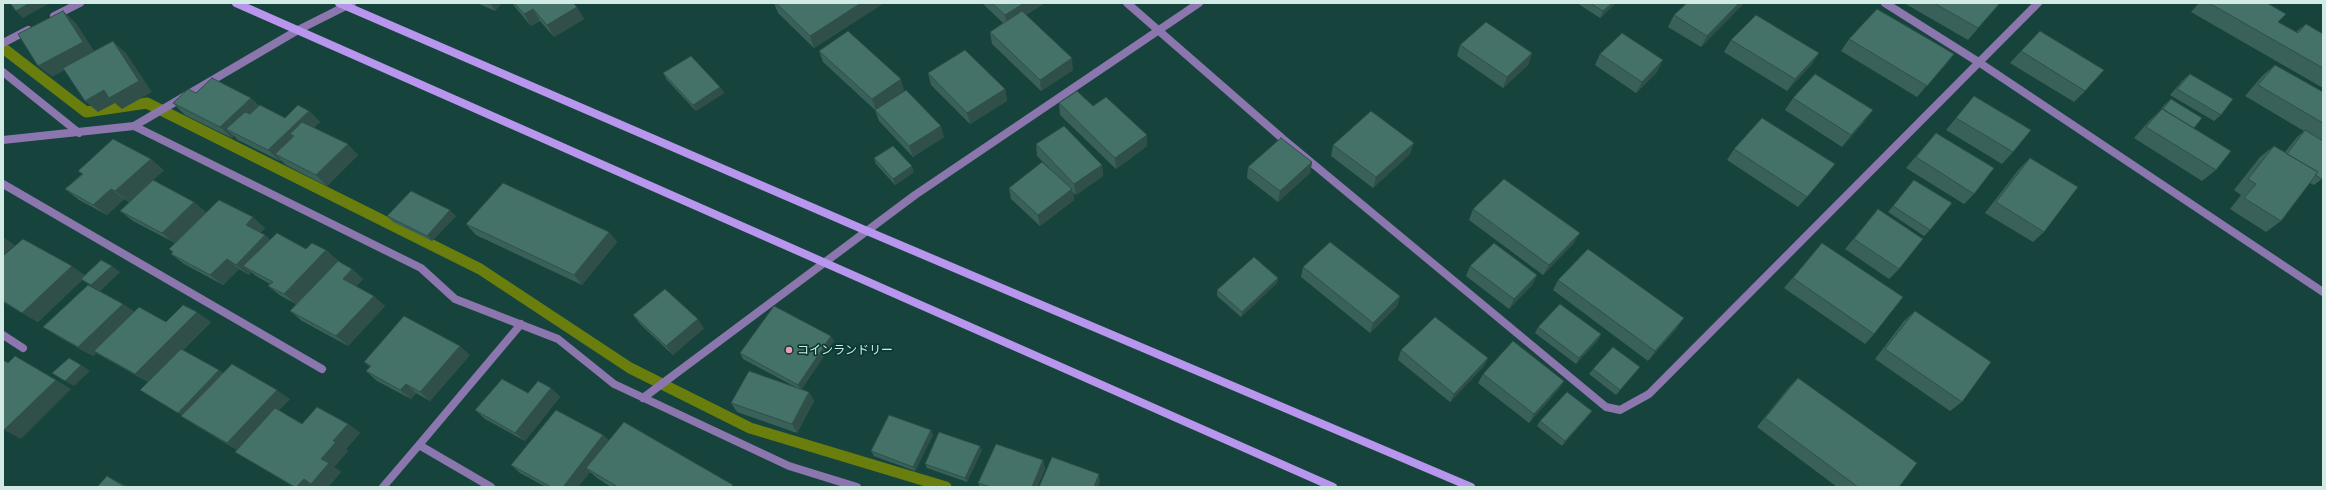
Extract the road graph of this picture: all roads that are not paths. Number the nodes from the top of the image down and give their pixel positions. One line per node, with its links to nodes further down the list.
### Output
1 (80, 3): 8 (street)
2 (236, 3): 10 (street)
3 (1127, 3): 11 (street)
4 (1199, 3): 11 (street)
5 (1885, 3): 13 (street)
6 (2038, 3): 13 (street)
7 (346, 4): 10 (street); 19 (street)
8 (45, 21)
9 (38, 25): 12 (street)
10 (298, 30): 15 (street); 20 (street)
11 (1158, 31): 13 (street); 19 (street)
12 (3, 43)
13 (1980, 63): 21 (street)
14 (3, 72): 16 (street)
15 (134, 126): 16 (street); 22 (street)
16 (79, 133): 17 (street)
17 (3, 140)
18 (3, 184): 25 (street)
19 (867, 231): 20 (street); 32 (street)
20 (822, 263): 26 (street); 31 (street)
21 (2323, 292)
22 (521, 324): 26 (street); 27 (street)
23 (3, 335): 24 (street)
24 (23, 348)
25 (322, 369)
26 (643, 398): 30 (street)
27 (419, 445): 28 (street); 29 (street)
28 (383, 487)
29 (491, 487)
30 (857, 487)
31 (1333, 487)
32 (1471, 487)

